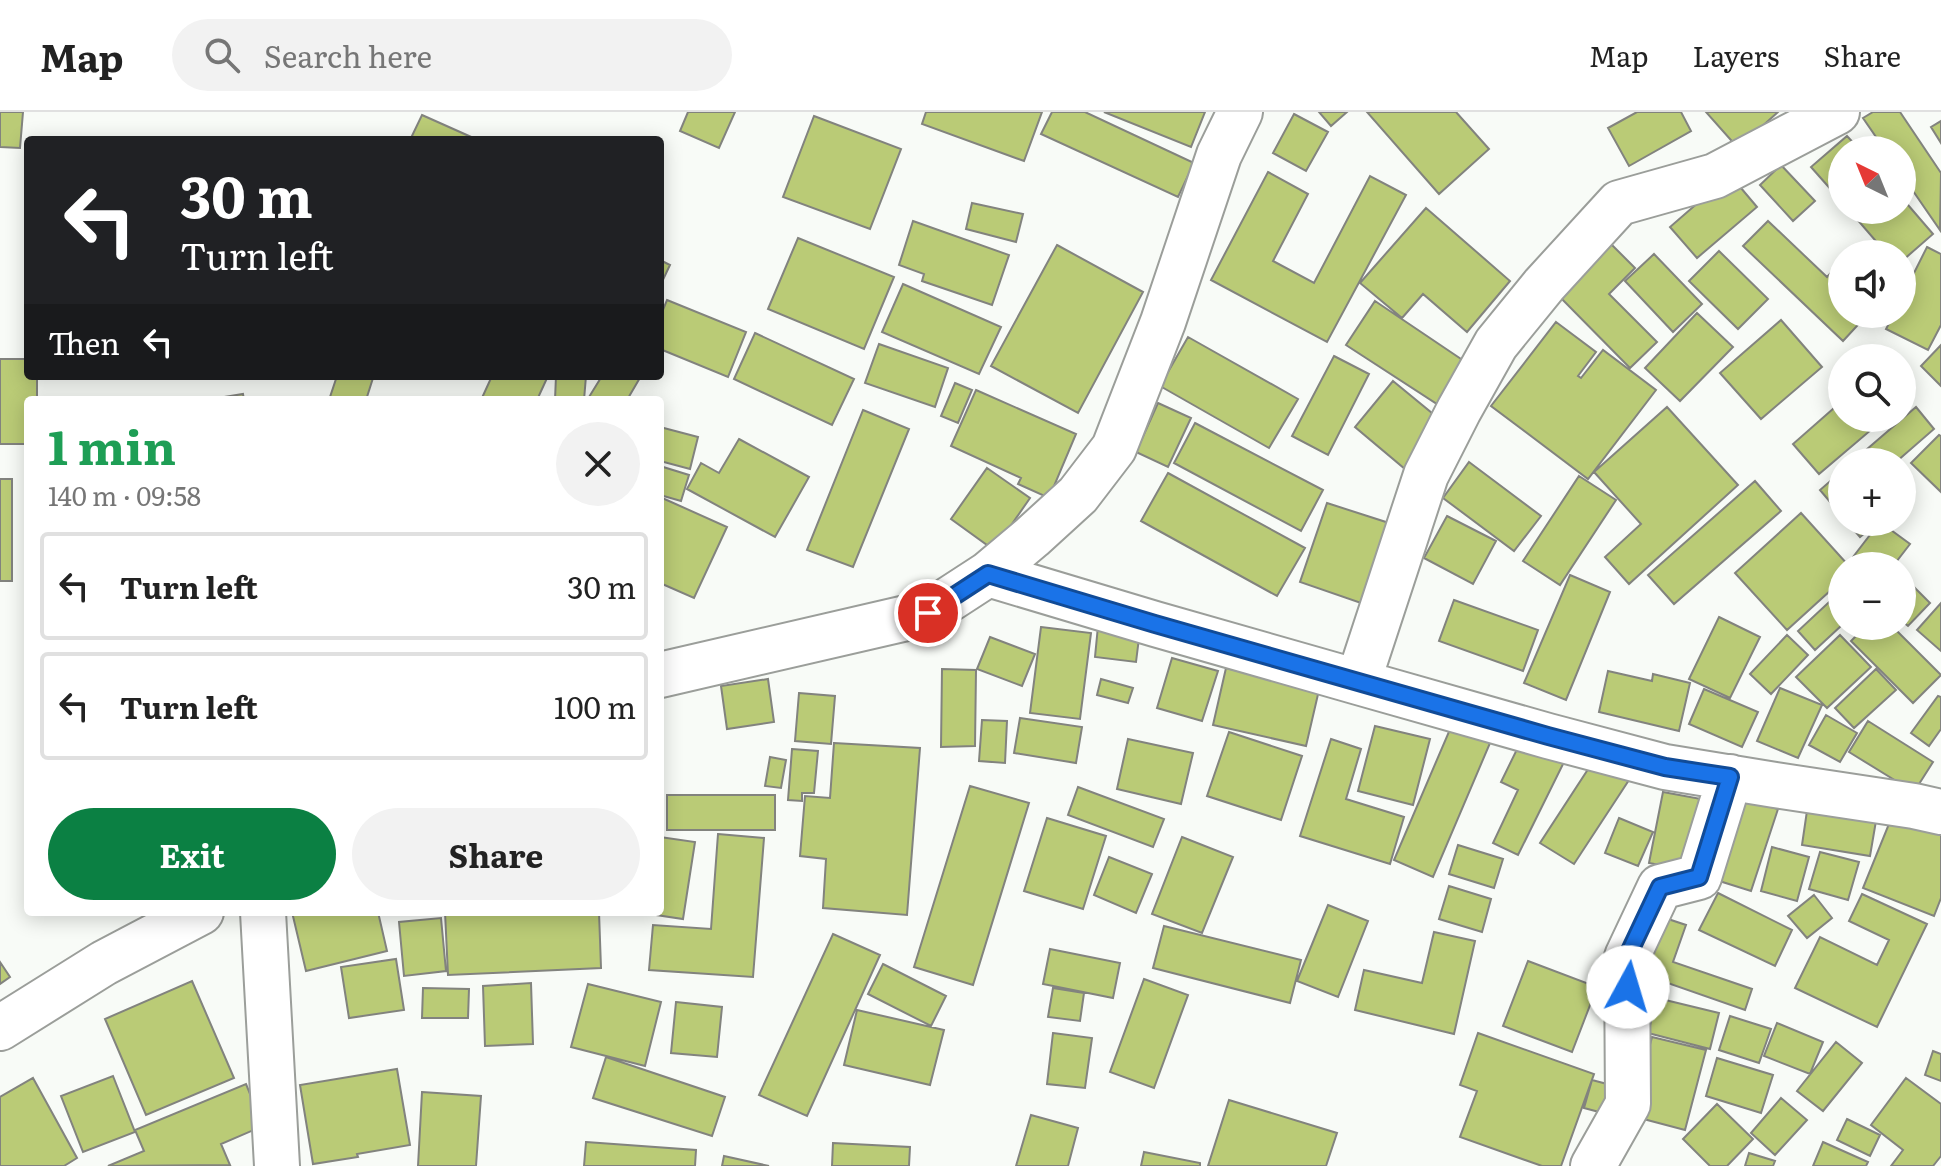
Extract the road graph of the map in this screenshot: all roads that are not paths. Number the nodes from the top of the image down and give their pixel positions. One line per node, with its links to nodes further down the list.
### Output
1 (1240, 112): 3 (street)
2 (1837, 112): 5 (street)
3 (988, 574): 4 (street); 5 (street)
4 (664, 674)
5 (1358, 682): 6 (street)
6 (1730, 777): 7 (street); 12 (street)
7 (1941, 812)
8 (193, 916): 10 (street)
9 (263, 916): 11 (street)
10 (0, 1028)
11 (277, 1166)
12 (1593, 1166)

